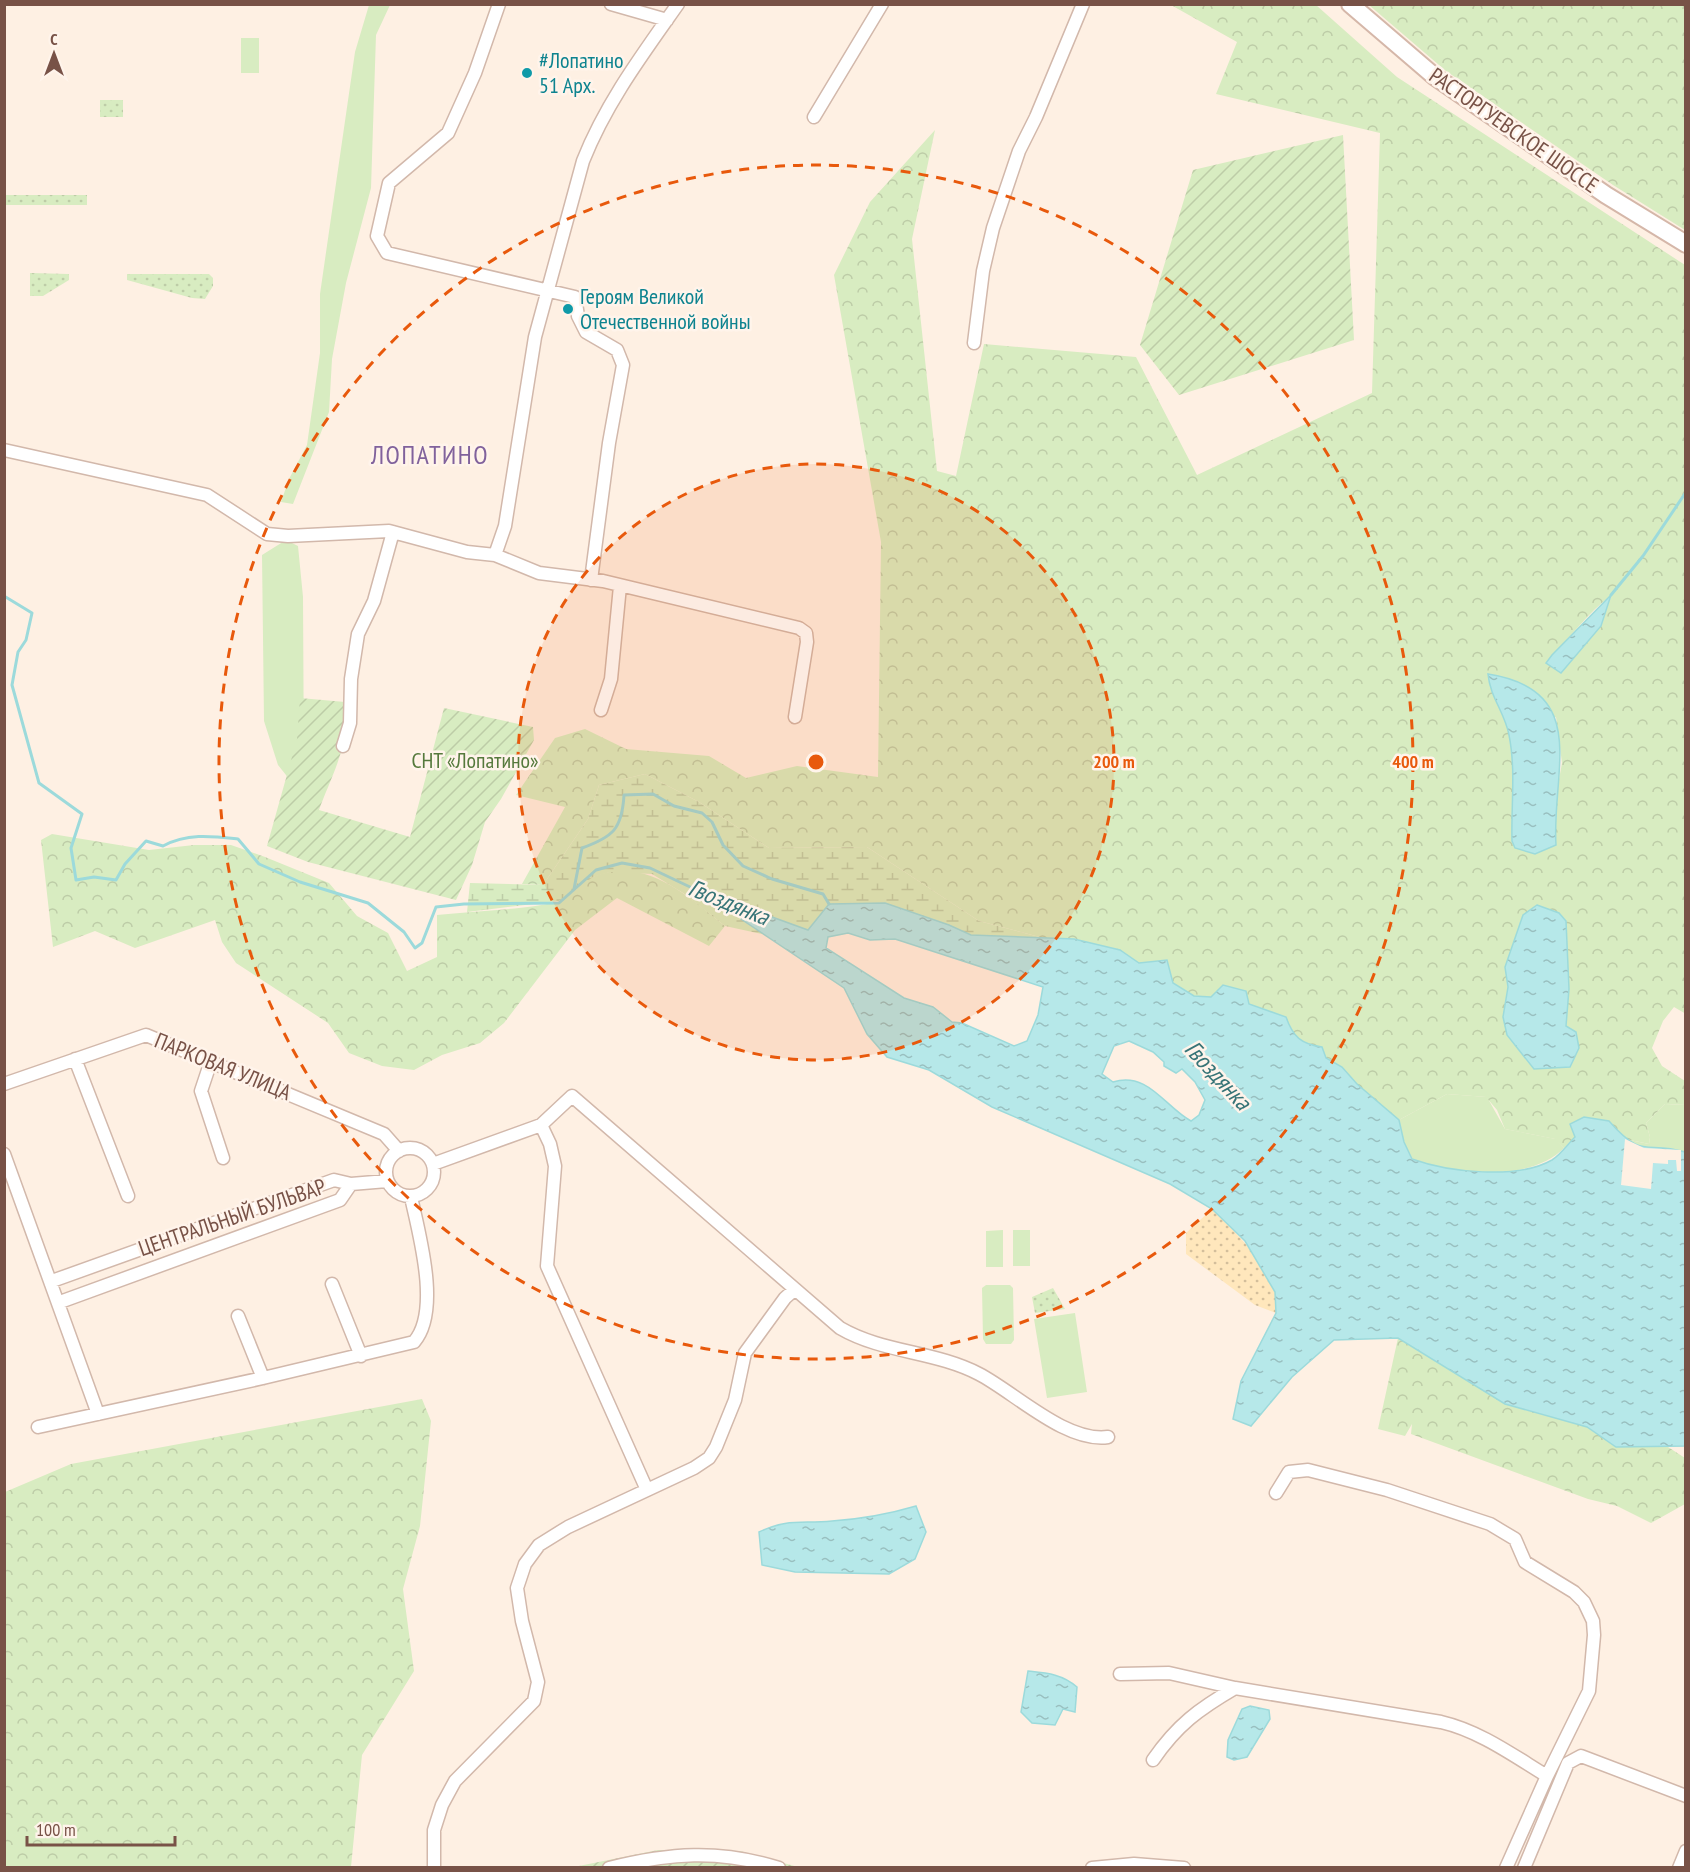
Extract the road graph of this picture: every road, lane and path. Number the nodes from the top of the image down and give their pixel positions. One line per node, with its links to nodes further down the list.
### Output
1 (499, 4): 10 (street)
2 (611, 4): 7 (street)
3 (678, 4): 7 (street)
4 (882, 4): 8 (street)
5 (1083, 4): 11 (street)
6 (1350, 4): 9 (main road, РАСТОРГУЕВСКОЕ ШОССЕ)
7 (667, 21): 10 (street)
8 (814, 117)
9 (1686, 244)
10 (547, 289): 14 (street); 15 (street)
11 (974, 343)
12 (4, 450): 13 (street)
13 (393, 532): 14 (street); 19 (street)
14 (495, 555): 15 (street)
15 (591, 580): 16 (street)
16 (620, 586): 17 (street); 18 (street)
17 (601, 710)
18 (795, 717)
19 (343, 746)
20 (75, 1059): 21 (street, ПАРКОВАЯ УЛИЦА); 22 (street, ПАРКОВАЯ УЛИЦА); 30 (street)
21 (211, 1061): 24 (street, ПАРКОВАЯ УЛИЦА); 26 (street)
22 (4, 1084)
23 (541, 1125): 27 (street); 34 (street); 42 (street)
24 (399, 1151): 27 (street); 28 (street)
25 (4, 1154): 32 (street)
26 (223, 1158)
27 (433, 1164): 31 (street)
28 (387, 1181): 29 (street); 31 (street)
29 (351, 1184): 32 (street, ЦЕНТРАЛЬНЫЙ БУЛЬВАР); 35 (street, ЦЕНТРАЛЬНЫЙ БУЛЬВАР)
30 (128, 1196)
31 (411, 1197): 37 (street)
32 (52, 1281): 35 (street)
33 (332, 1284): 37 (street)
34 (794, 1290): 41 (street); 42 (street)
35 (60, 1302): 39 (street)
36 (238, 1316): 38 (street)
37 (361, 1356): 38 (street)
38 (263, 1378): 39 (street)
39 (98, 1414): 40 (street)
40 (38, 1427)
41 (1108, 1437)
42 (646, 1490): 50 (street)
43 (1276, 1493): 47 (street)
44 (1120, 1674): 45 (street)
45 (1235, 1688): 46 (street); 47 (street)
46 (1153, 1760)
47 (1547, 1776): 55 (street)
48 (1686, 1796): 56 (street)
49 (1686, 1851): 57 (street)
50 (434, 1868)
51 (609, 1868): 52 (street)
52 (779, 1868)
53 (1092, 1868): 54 (street)
54 (1184, 1868)
55 (1506, 1868)
56 (1524, 1868)
57 (1679, 1868)

